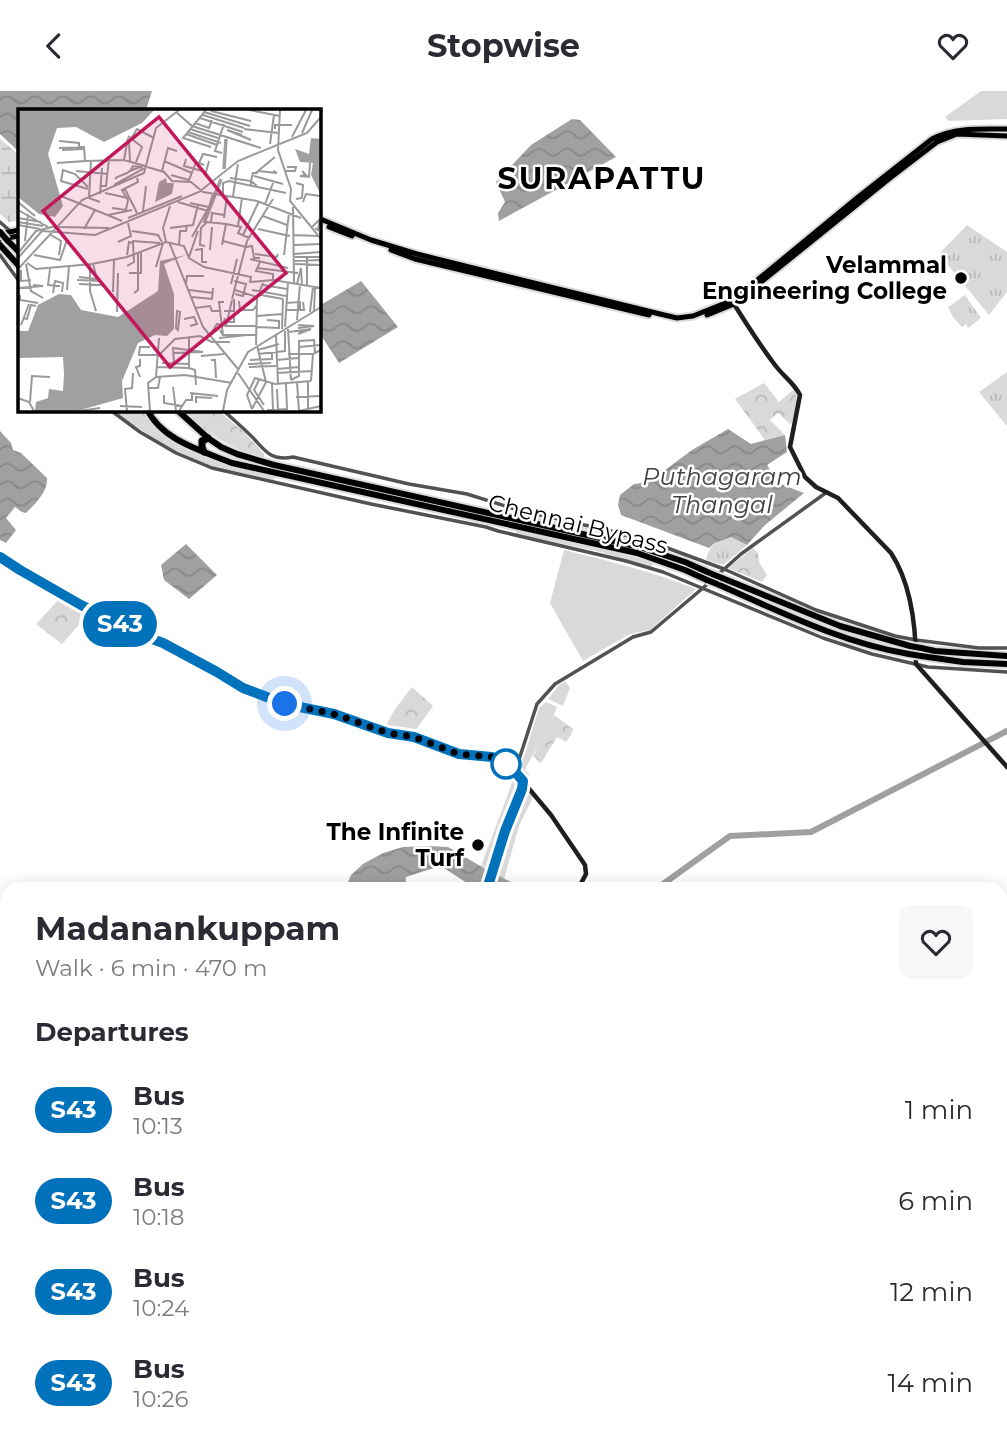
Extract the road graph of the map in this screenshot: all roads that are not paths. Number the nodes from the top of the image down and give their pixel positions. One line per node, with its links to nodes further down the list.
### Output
1 (1007, 129): 14 (main road)
2 (1007, 136): 14 (main road)
3 (320, 221): 14 (main road)
4 (0, 222): 6 (street)
5 (18, 230): 6 (main road)
6 (10, 232): 7 (main road)
7 (0, 235): 8 (main road); 10 (highway, bridge)
8 (18, 238)
9 (0, 245): 12 (highway)
10 (18, 251)
11 (0, 255): 13 (street)
12 (18, 265)
13 (18, 280)
14 (734, 302): 21 (main road)
15 (112, 411): 26 (street)
16 (148, 411): 20 (highway, Chennai Bypass)
17 (178, 411): 19 (highway, Chennai Bypass)
18 (224, 411): 23 (street)
19 (208, 438): 20 (highway); 24 (highway, Chennai Bypass)
20 (204, 451): 24 (highway, Chennai Bypass)
21 (827, 492): 23 (street); 27 (main road)
22 (0, 557): 34 (main road)
23 (724, 569): 26 (street); 27 (street)
24 (709, 577): 25 (highway, Chennai Bypass, bridge)
25 (720, 581): 27 (highway, Chennai Bypass); 31 (highway, Chennai Bypass, bridge)
26 (703, 589): 30 (street); 34 (street)
27 (916, 644): 28 (street); 29 (highway, Chennai Bypass); 30 (main road)
28 (1007, 648)
29 (1007, 656)
30 (916, 663): 32 (street); 33 (main road)
31 (1007, 664)
32 (1007, 672)
33 (1007, 767)
34 (515, 772): 35 (main road)
35 (523, 781): 36 (main road); 37 (main road)
36 (529, 788): 37 (main road); 39 (main road)
37 (494, 870): 38 (main road)
38 (491, 882)
39 (582, 882)

